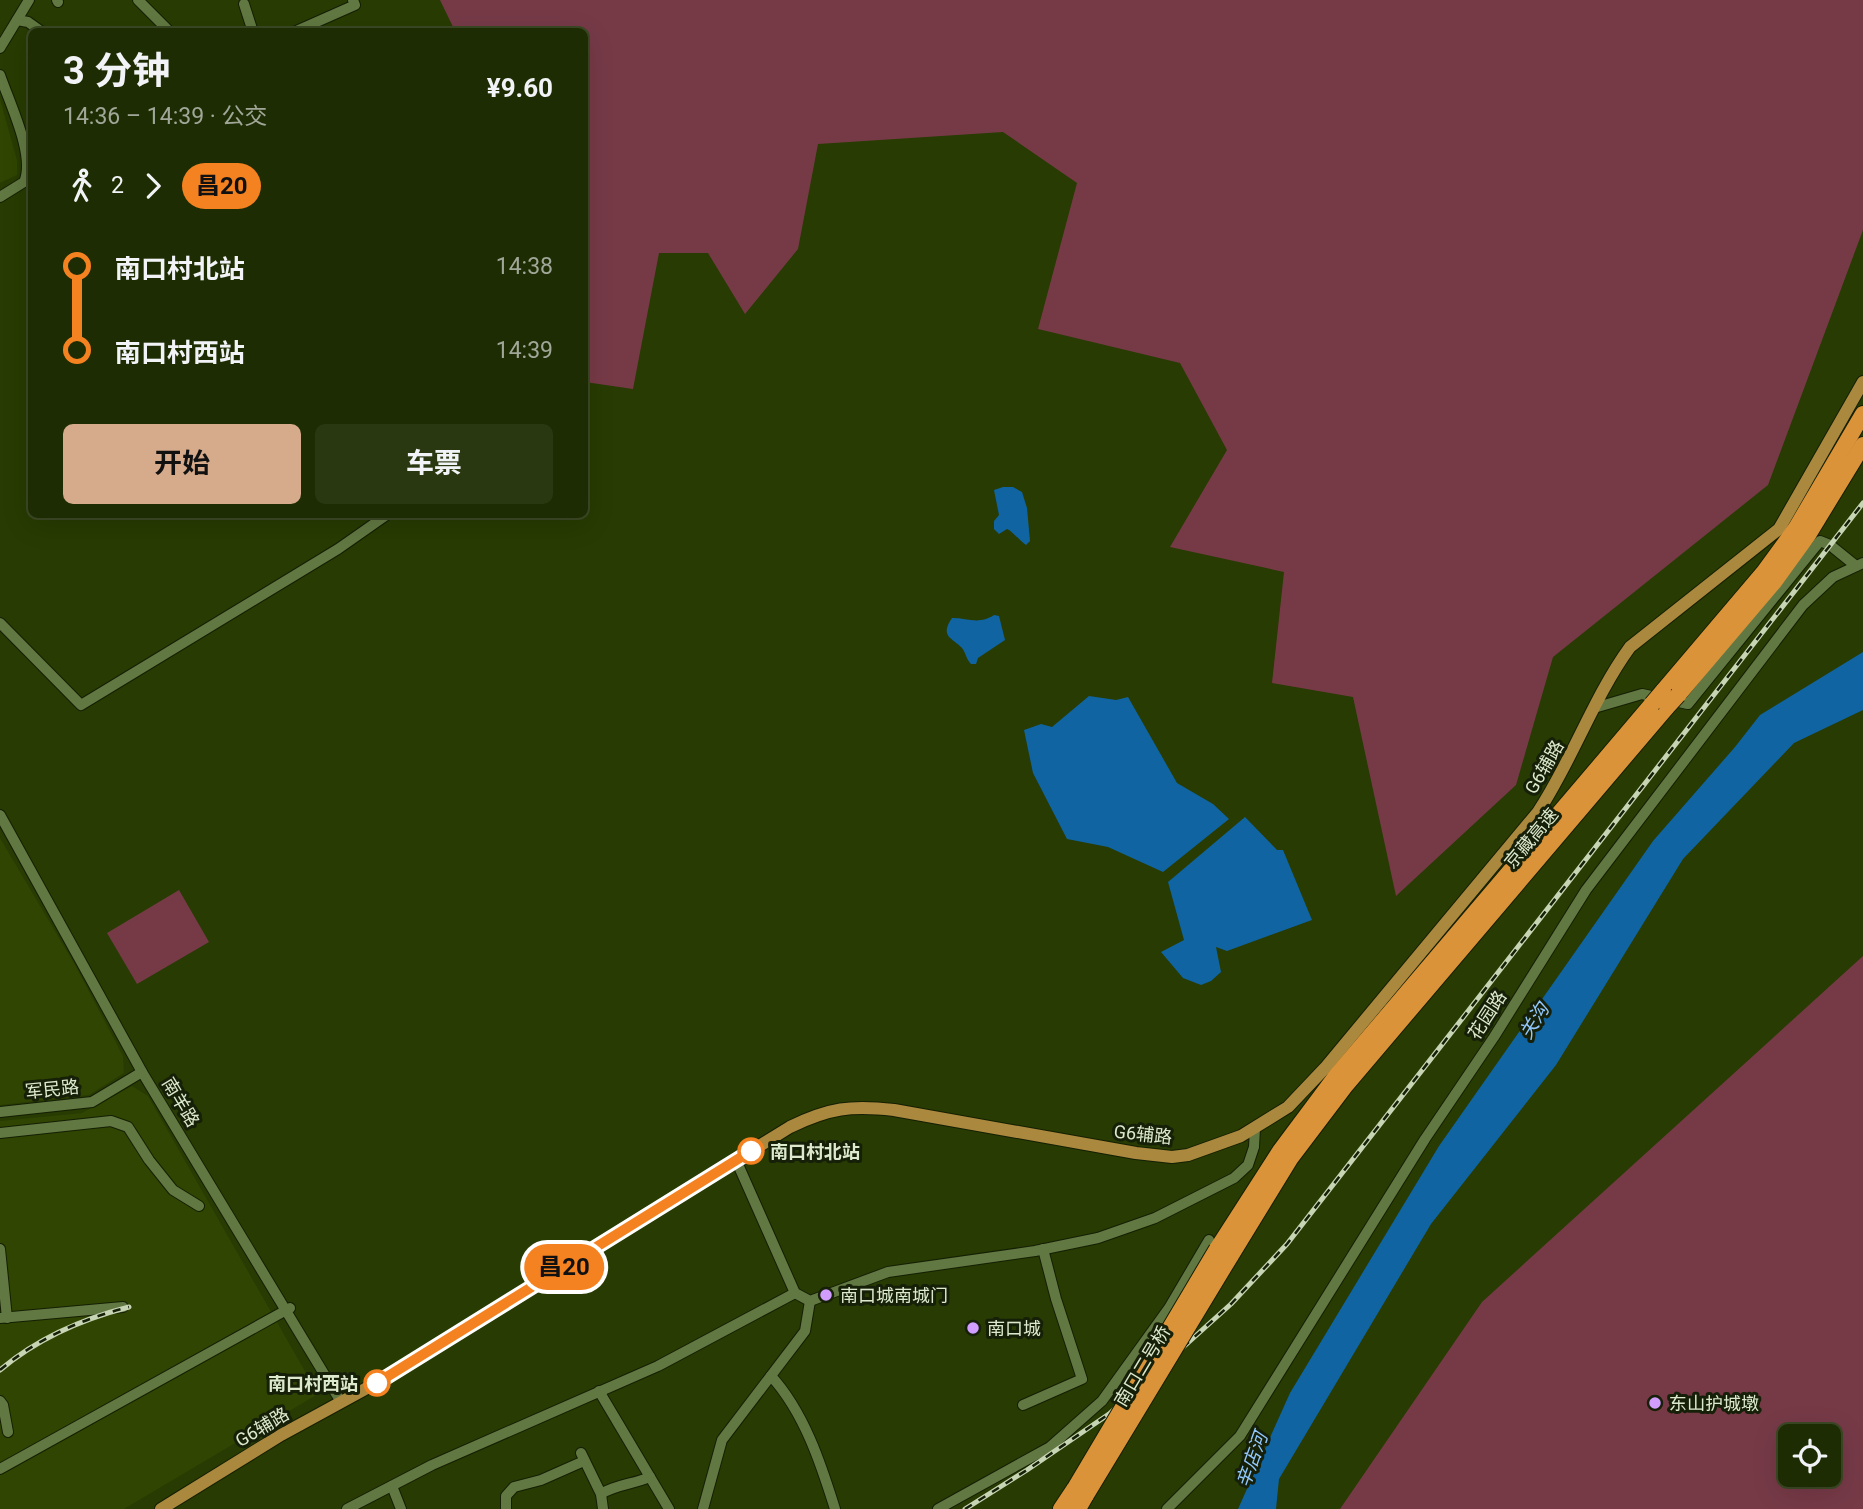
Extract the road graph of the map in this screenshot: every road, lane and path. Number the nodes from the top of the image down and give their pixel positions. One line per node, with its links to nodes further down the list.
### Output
1 (29, 0): 5 (street)
2 (138, 0): 7 (street)
3 (353, 0): 9 (street)
4 (244, 4): 8 (street)
5 (17, 20): 6 (street); 10 (street)
6 (36, 28)
7 (166, 28)
8 (252, 28)
9 (303, 28)
10 (0, 48)
11 (0, 75): 12 (street)
12 (0, 197)
13 (1863, 382): 20 (main road, G6辅路)
14 (1863, 414): 19 (highway)
15 (1863, 445): 19 (highway)
16 (382, 518): 18 (street)
17 (1859, 565): 20 (street); 57 (street, 花园路)
18 (0, 623)
19 (1665, 699): 30 (highway, 南口二号桥)
20 (1594, 708): 24 (main road, G6辅路)
21 (0, 815): 22 (street, 南羊路)
22 (142, 1072): 23 (street, 军民路); 34 (street, 南羊路)
23 (0, 1112)
24 (1255, 1128): 26 (main road, G6辅路); 29 (street)
25 (0, 1133): 27 (street)
26 (736, 1160): 31 (street); 39 (main road, G6辅路)
27 (199, 1206)
28 (0, 1249): 35 (street)
29 (1043, 1249): 32 (street); 40 (street)
30 (1219, 1249): 46 (highway, 南口二号桥, bridge); 55 (street)
31 (795, 1293): 32 (street); 37 (street)
32 (810, 1301): 36 (street)
33 (123, 1307): 35 (street)
34 (288, 1309): 39 (street, 南羊路); 42 (street)
35 (4, 1318)
36 (771, 1376): 53 (street); 54 (street)
37 (599, 1391): 43 (street); 44 (street)
38 (0, 1401): 41 (street)
39 (341, 1402): 47 (main road, G6辅路)
40 (1023, 1405)
41 (8, 1432)
42 (0, 1469)
43 (650, 1477): 45 (street); 52 (street)
44 (392, 1486): 48 (street); 49 (street)
45 (601, 1493): 50 (street); 51 (street)
46 (1080, 1498): 56 (highway)
47 (161, 1509)
48 (347, 1509)
49 (401, 1509)
50 (506, 1509)
51 (603, 1509)
52 (669, 1509)
53 (703, 1509)
54 (835, 1509)
55 (938, 1509)
56 (1061, 1509)
57 (1167, 1509)

